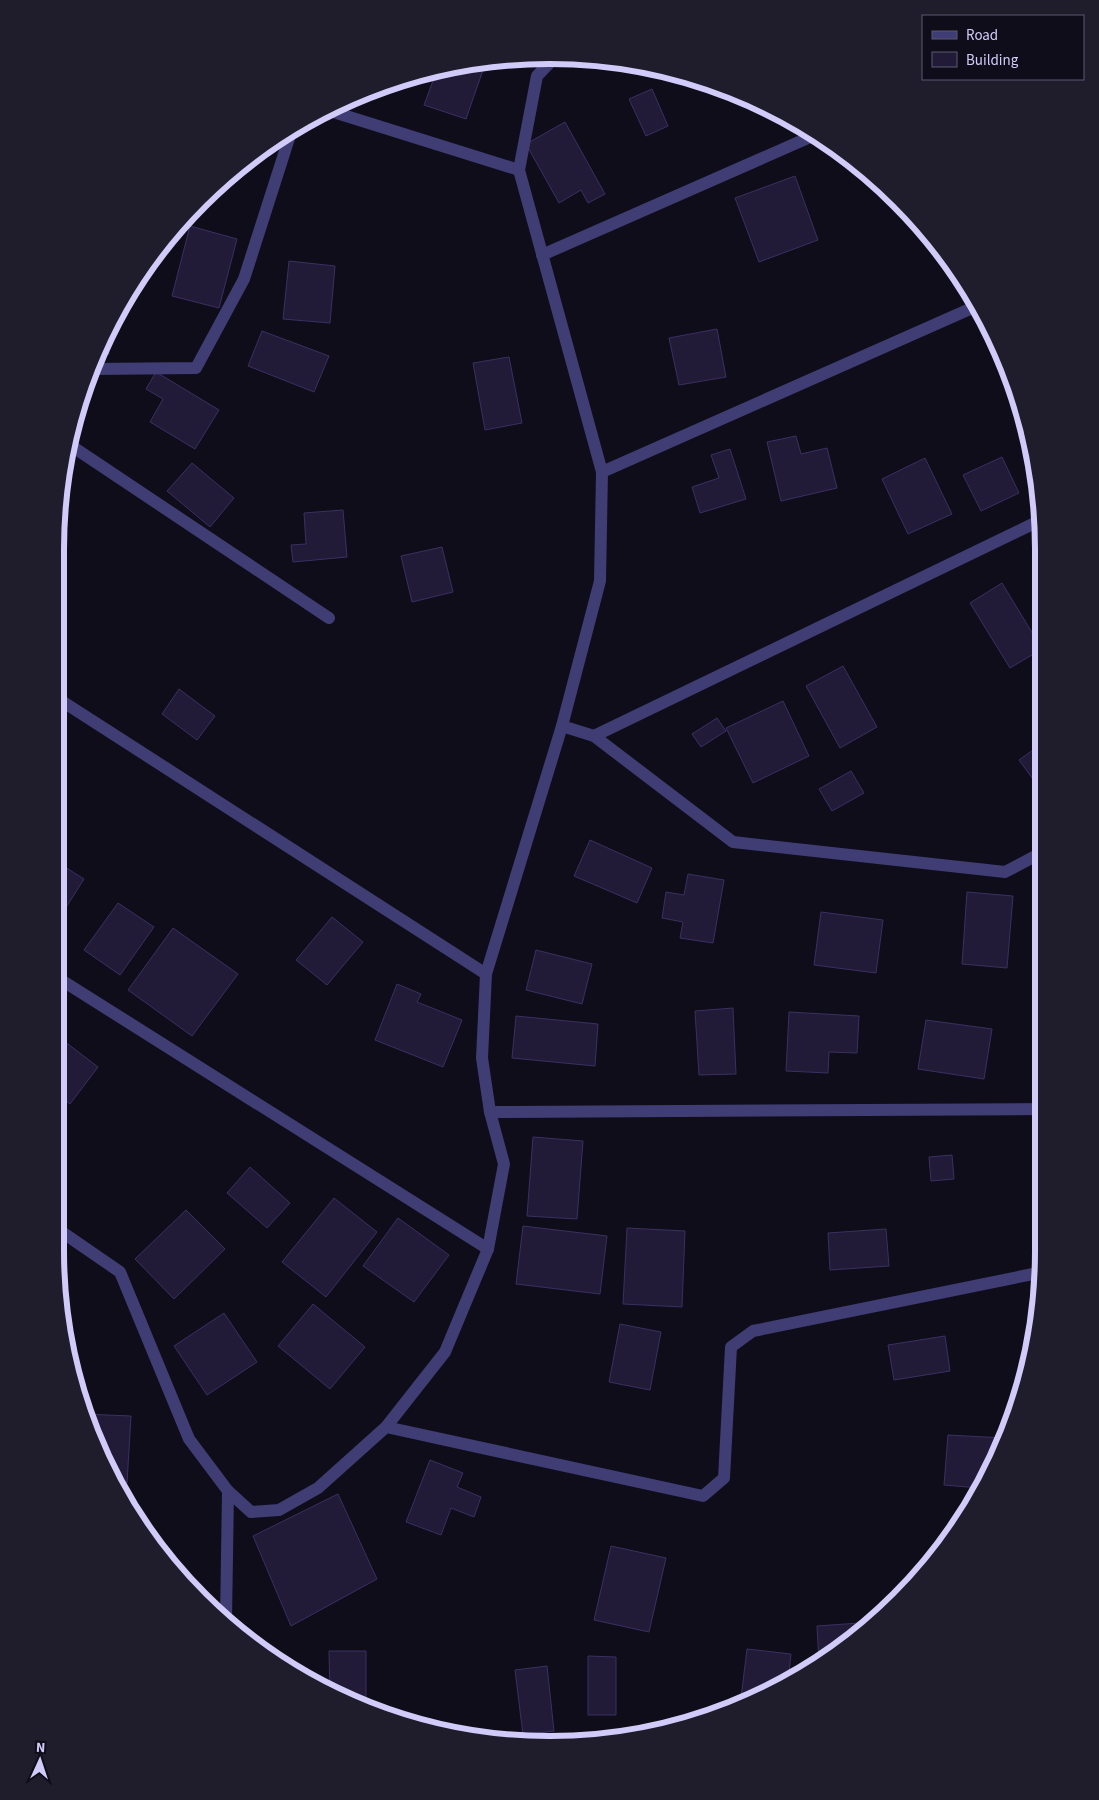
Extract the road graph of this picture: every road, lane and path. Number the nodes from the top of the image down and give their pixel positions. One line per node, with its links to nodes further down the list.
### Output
1 (548, 64): 5 (street)
2 (337, 113): 5 (street)
3 (807, 138): 6 (street)
4 (288, 141): 8 (street)
5 (519, 170): 6 (street)
6 (542, 255): 10 (street)
7 (971, 309): 10 (street)
8 (99, 369)
9 (75, 448): 12 (street)
10 (602, 472): 14 (street)
11 (1034, 522): 15 (street)
12 (329, 618)
13 (64, 703): 17 (street)
14 (562, 726): 15 (street); 17 (street)
15 (594, 736): 16 (street)
16 (1035, 856)
17 (486, 974): 20 (street)
18 (64, 982): 22 (street)
19 (1035, 1109): 20 (street)
20 (490, 1112): 22 (street)
21 (64, 1233): 25 (street)
22 (488, 1249): 24 (street)
23 (1034, 1274): 24 (street)
24 (386, 1427): 25 (street)
25 (228, 1491): 26 (street)
26 (226, 1613)

